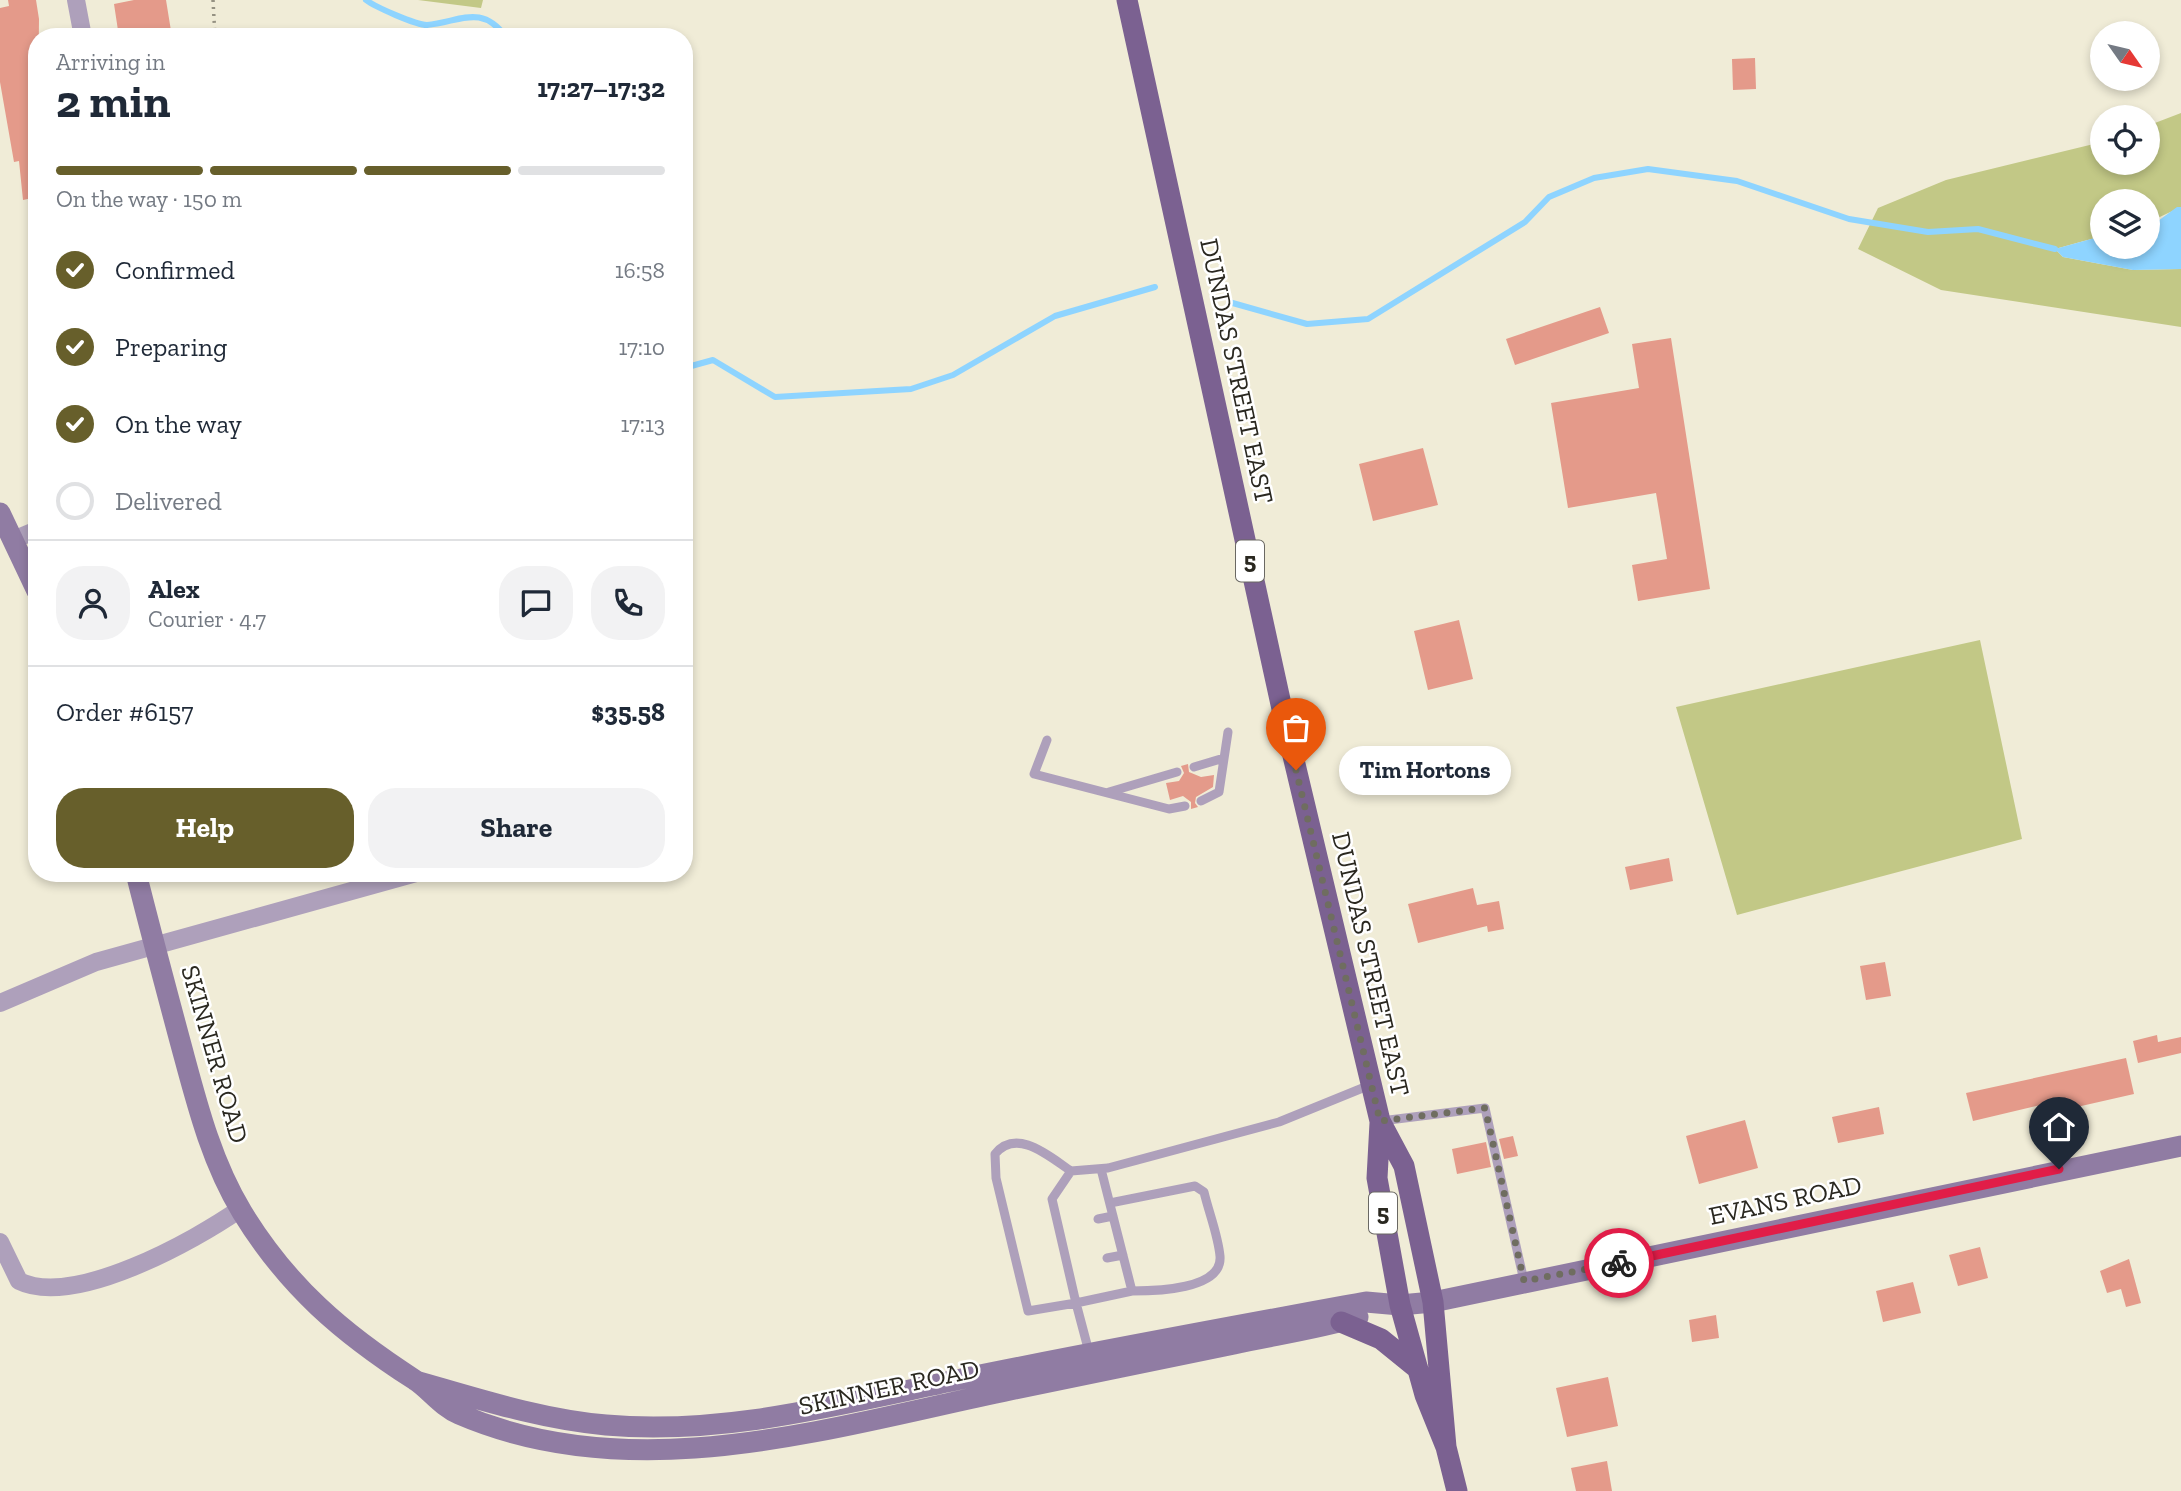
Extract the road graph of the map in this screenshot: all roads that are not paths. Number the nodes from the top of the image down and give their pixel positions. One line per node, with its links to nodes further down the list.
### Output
1 (76, 0): 3 (street)
2 (1127, 0): 20 (main road, DUNDAS STREET EAST / 5)
3 (81, 28)
4 (0, 513): 6 (street)
5 (28, 534): 6 (street)
6 (13, 540): 7 (street)
7 (28, 572)
8 (1228, 732): 10 (lane)
9 (1047, 740): 13 (lane)
10 (1224, 758): 11 (lane); 14 (lane)
11 (1194, 767)
12 (1177, 772): 13 (lane)
13 (1107, 793): 15 (lane)
14 (1201, 801)
15 (1185, 806)
16 (137, 882): 18 (street, SKINNER ROAD)
17 (383, 882): 18 (street)
18 (154, 944): 19 (street); 26 (street, SKINNER ROAD)
19 (0, 1003)
20 (1371, 1084): 21 (main road, DUNDAS STREET EAST / 5); 23 (lane)
21 (1380, 1121): 32 (lane); 34 (main road, DUNDAS STREET EAST); 36 (main road, DUNDAS STREET EAST / 5)
22 (2181, 1146): 32 (street, EVANS ROAD)
23 (1101, 1169): 24 (lane); 25 (lane)
24 (1071, 1171): 35 (lane); 35 (lane)
25 (1110, 1203): 27 (lane); 33 (lane)
26 (240, 1209): 29 (street); 40 (street, SKINNER ROAD)
27 (1113, 1216): 28 (lane); 30 (lane)
28 (1098, 1219)
29 (0, 1242)
30 (1123, 1255): 31 (lane); 33 (lane)
31 (1107, 1258)
32 (1524, 1281): 34 (street, EVANS ROAD)
33 (1132, 1290): 35 (lane)
34 (1433, 1302): 36 (street, EVANS ROAD); 41 (main road, DUNDAS STREET EAST)
35 (1076, 1303): 38 (lane)
36 (1390, 1304): 37 (street, SKINNER ROAD); 38 (street, SKINNER ROAD); 39 (main road, DUNDAS STREET EAST / 5)
37 (1341, 1322): 39 (main road); 40 (street, SKINNER ROAD)
38 (1089, 1353): 40 (street, SKINNER ROAD)
39 (1418, 1369): 41 (main road, DUNDAS STREET EAST / 5)
40 (416, 1381)
41 (1446, 1447): 42 (main road, DUNDAS STREET EAST / 5)
42 (1457, 1491)

